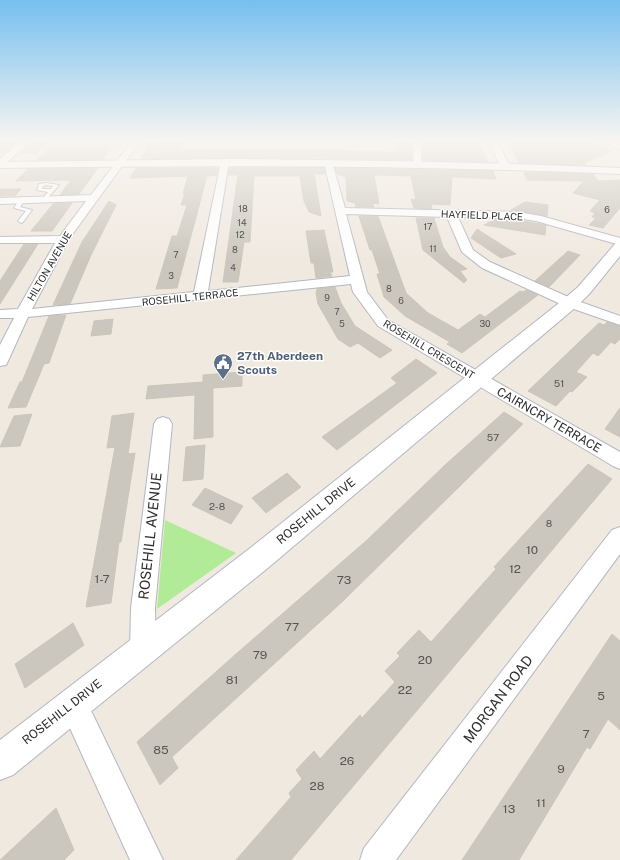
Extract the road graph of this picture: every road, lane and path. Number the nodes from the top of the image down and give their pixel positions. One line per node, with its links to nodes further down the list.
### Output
1 (108, 180): 4 (street, HILTON AVENUE)
2 (222, 180): 15 (street)
3 (332, 180): 7 (street, ROSEHILL CRESCENT)
4 (94, 198): 5 (street); 10 (street, HILTON AVENUE)
5 (22, 199): 6 (street); 9 (lane)
6 (0, 201)
7 (340, 211): 8 (street, HAYFIELD PLACE); 14 (street, ROSEHILL CRESCENT)
8 (451, 214): 12 (street, HAYFIELD PLACE); 16 (street)
9 (21, 221)
10 (63, 239): 11 (street); 17 (street, HILTON AVENUE)
11 (0, 240)
12 (620, 242)
13 (620, 247): 16 (street, ROSEHILL DRIVE)
14 (358, 279): 15 (street, ROSEHILL TERRACE); 21 (street, ROSEHILL CRESCENT)
15 (200, 296): 17 (street, ROSEHILL TERRACE)
16 (570, 303): 19 (street); 21 (street, ROSEHILL DRIVE)
17 (22, 313): 18 (street, ROSEHILL TERRACE); 20 (street, HILTON AVENUE)
18 (0, 314)
19 (620, 321)
20 (0, 361)
21 (479, 378): 23 (street, CAIRNCRY TERRACE); 25 (street, ROSEHILL DRIVE)
22 (163, 424): 25 (street, ROSEHILL AVENUE)
23 (620, 461)
24 (620, 537): 29 (street, MORGAN ROAD)
25 (143, 649): 26 (street, ROSEHILL DRIVE)
26 (73, 704): 27 (street, ROSEHILL DRIVE); 28 (street)
27 (0, 762)
28 (147, 860)
29 (376, 860)

